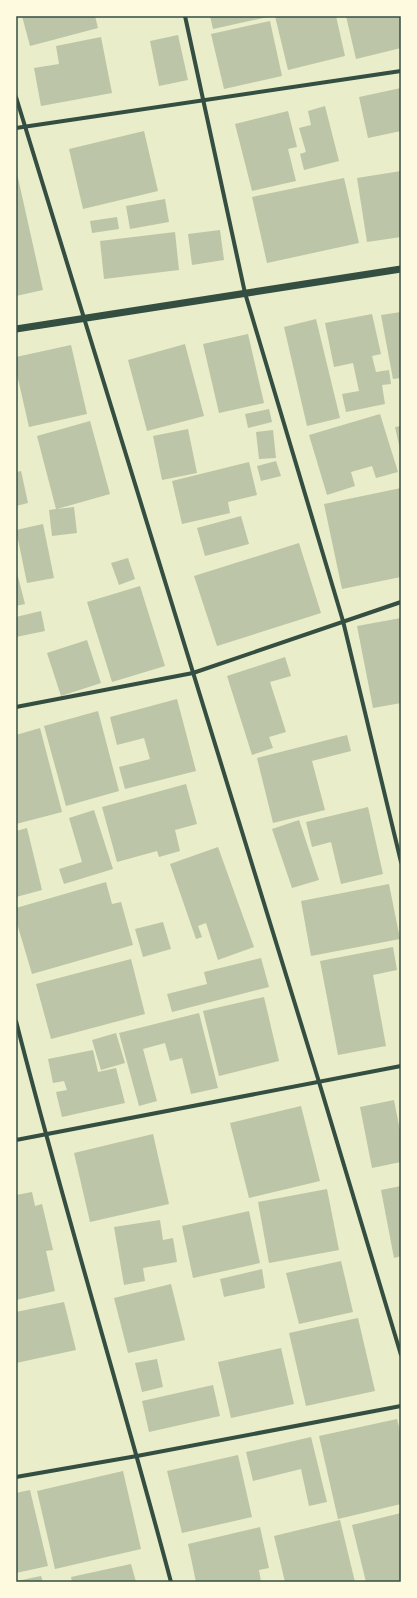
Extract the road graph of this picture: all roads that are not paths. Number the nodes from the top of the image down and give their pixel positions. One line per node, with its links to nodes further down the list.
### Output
1 (185, 16): 4 (street)
2 (401, 71): 4 (street)
3 (16, 97): 5 (street)
4 (203, 100): 5 (street); 8 (street)
5 (26, 126): 6 (street); 9 (street)
6 (16, 128)
7 (401, 269): 8 (street)
8 (245, 293): 9 (street); 12 (street)
9 (84, 319): 10 (street); 13 (street)
10 (16, 329)
11 (401, 602): 12 (street)
12 (343, 622): 13 (street); 15 (street)
13 (193, 673): 14 (street); 18 (street)
14 (16, 707)
15 (401, 862)
16 (16, 1020): 19 (street)
17 (401, 1066): 18 (street)
18 (319, 1082): 19 (street); 21 (street)
19 (45, 1134): 20 (street); 23 (street)
20 (16, 1140)
21 (401, 1355)
22 (401, 1406): 23 (street)
23 (137, 1456): 24 (street); 25 (street)
24 (16, 1476)
25 (171, 1582)

